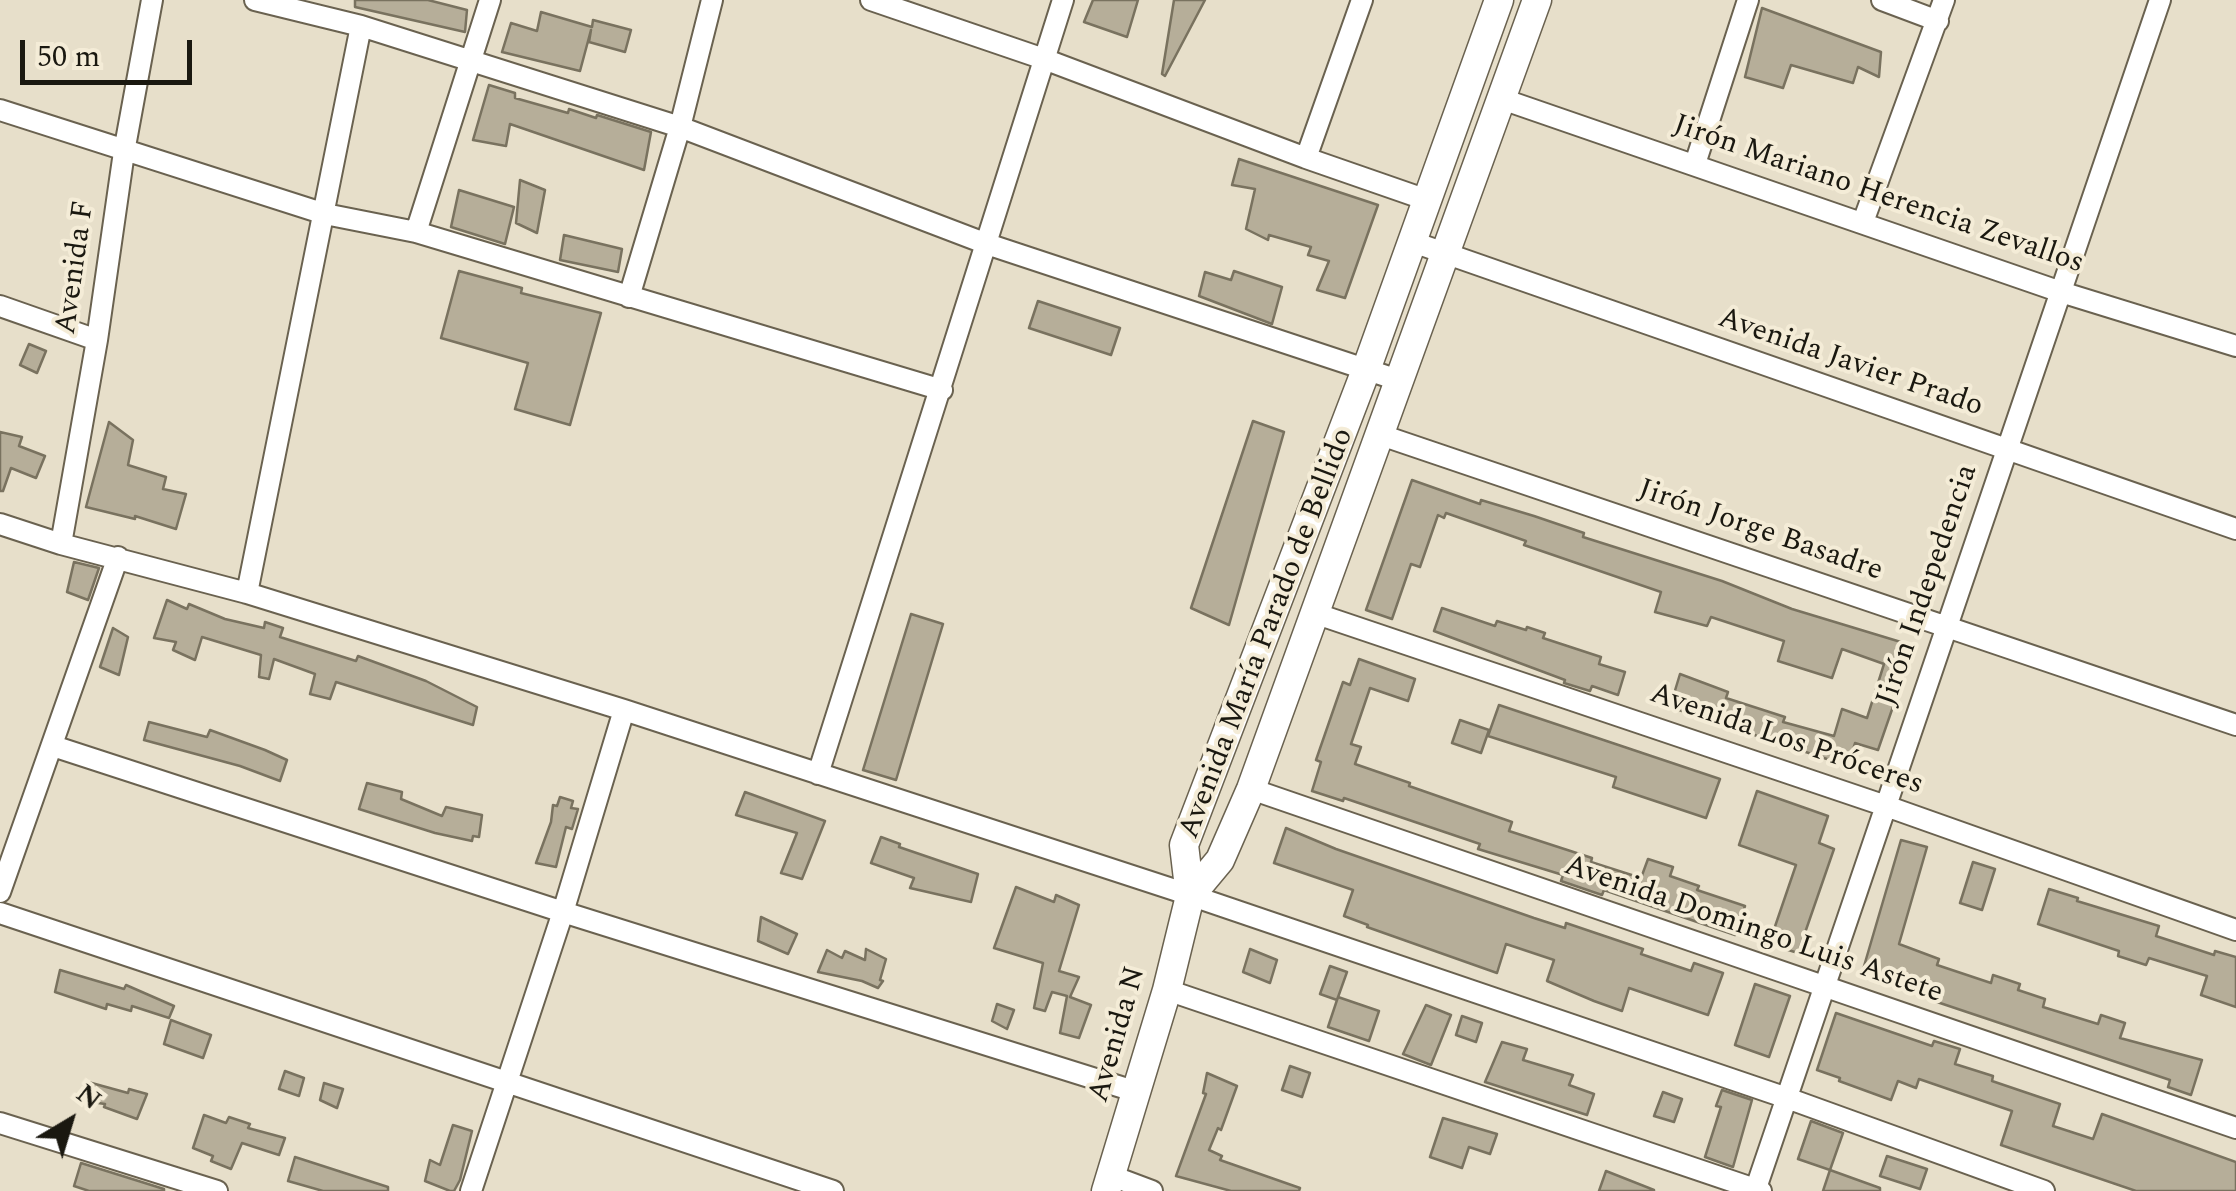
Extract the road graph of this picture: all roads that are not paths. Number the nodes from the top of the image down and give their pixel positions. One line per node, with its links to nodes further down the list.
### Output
1 (152, 0): 21 (street, Avenida F)
2 (255, 0): 13 (street)
3 (490, 0): 16 (street)
4 (712, 0): 20 (street)
5 (871, 0): 17 (street)
6 (1063, 0): 17 (street)
7 (1362, 0): 22 (street)
8 (1499, 0): 24 (street, Avenida María Parado de Bellido)
9 (1537, 0): 18 (street, Avenida María Parado de Bellido)
10 (1748, 0): 23 (street)
11 (1882, 0): 14 (street)
12 (2160, 0): 31 (street, Jirón Indepedencia)
13 (307, 6): 15 (street)
14 (1941, 10): 26 (street)
15 (361, 26): 16 (street); 25 (street)
16 (471, 59): 20 (street); 27 (street)
17 (1044, 60): 22 (street); 29 (street)
18 (1502, 99): 23 (street, Jirón Mariano Herencia Zevallos); 30 (street, Avenida María Parado de Bellido)
19 (0, 110): 21 (street)
20 (680, 127): 29 (street); 32 (street)
21 (124, 152): 25 (street); 34 (street, Avenida F)
22 (1306, 158): 24 (street)
23 (1695, 164): 26 (street, Jirón Mariano Herencia Zevallos)
24 (1427, 200): 28 (street, Avenida María Parado de Bellido)
25 (325, 214): 27 (street); 45 (street)
26 (1863, 222): 31 (street, Jirón Mariano Herencia Zevallos)
27 (416, 232): 32 (street)
28 (1413, 242): 30 (street, Avenida Javier Prado); 36 (street, Avenida María Parado de Bellido)
29 (986, 244): 36 (street); 38 (street)
30 (1444, 254): 37 (street, Avenida María Parado de Bellido); 40 (street, Avenida Javier Prado)
31 (2061, 292): 35 (street, Jirón Mariano Herencia Zevallos); 40 (street, Jirón Indepedencia)
32 (629, 296): 38 (street)
33 (0, 306): 34 (street)
34 (97, 340): 43 (street, Avenida F)
35 (2236, 346)
36 (1366, 370): 37 (street); 55 (street, Avenida María Parado de Bellido)
37 (1398, 380): 39 (street, Avenida María Parado de Bellido)
38 (942, 390): 51 (street)
39 (1378, 434): 46 (street, Avenida María Parado de Bellido); 47 (street, Jirón Jorge Basadre)
40 (2007, 451): 42 (street, Avenida Javier Prado); 47 (street, Jirón Indepedencia)
41 (0, 524): 43 (street)
42 (2236, 529)
43 (61, 544): 44 (street)
44 (118, 557): 45 (street); 50 (street)
45 (247, 593): 48 (street)
46 (1314, 614): 52 (street, Avenida María Parado de Bellido); 53 (street, Avenida Los Próceres)
47 (1947, 627): 49 (street, Jirón Jorge Basadre); 53 (street, Jirón Indepedencia)
48 (624, 710): 51 (street); 56 (street)
49 (2236, 725)
50 (53, 746): 54 (street); 56 (street)
51 (818, 774): 55 (street)
52 (1251, 789): 55 (street, Avenida María Parado de Bellido); 59 (street, Avenida Domingo Luis Astete)
53 (1886, 806): 58 (street, Avenida Los Próceres); 59 (street, Jirón Indepedencia)
54 (0, 892)
55 (1190, 896): 60 (street, Avenida N); 63 (street)
56 (563, 912): 61 (street); 62 (street)
57 (0, 913): 61 (street)
58 (2236, 930)
59 (1824, 988): 63 (street, Jirón Indepedencia); 65 (street, Avenida Domingo Luis Astete)
60 (1167, 990): 62 (street, Avenida N); 67 (street)
61 (506, 1080): 69 (street); 70 (street)
62 (1137, 1092): 66 (street, Avenida N)
63 (1787, 1098): 67 (street, Jirón Indepedencia); 72 (street)
64 (0, 1123): 68 (street)
65 (2236, 1128)
66 (1109, 1183): 71 (street)
67 (1758, 1190)
68 (217, 1191)
69 (471, 1191)
70 (833, 1191)
71 (1152, 1191)
72 (2044, 1191)

